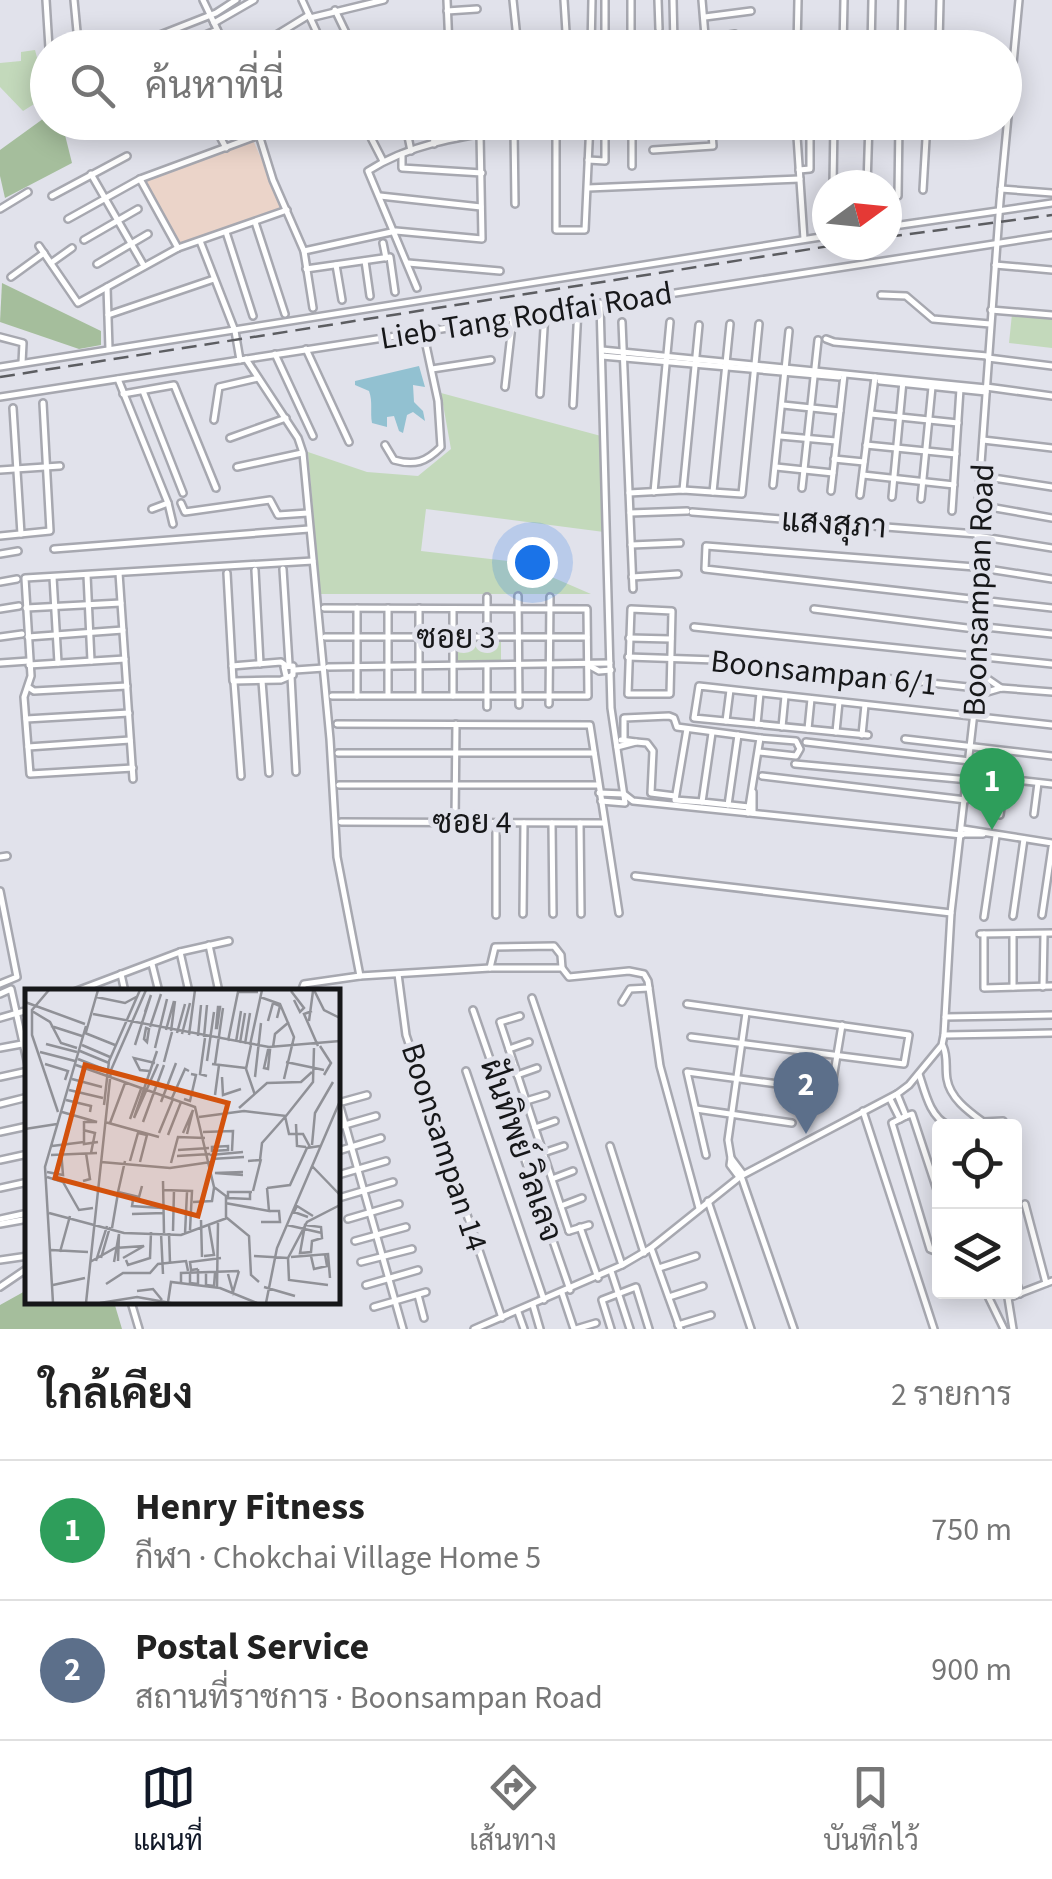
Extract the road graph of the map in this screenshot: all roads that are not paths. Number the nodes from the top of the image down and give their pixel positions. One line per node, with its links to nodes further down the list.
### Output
1 (46, 0): 32 (street)
2 (74, 0): 33 (street)
3 (203, 0): 27 (street)
4 (236, 0): 27 (street)
5 (254, 0): 30 (street)
6 (302, 0): 28 (street)
7 (384, 0): 24 (street)
8 (447, 0): 25 (street)
9 (513, 0): 41 (street)
10 (564, 0): 42 (street)
11 (592, 0): 43 (street)
12 (605, 0): 44 (street)
13 (630, 0): 45 (street)
14 (658, 0): 31 (street)
15 (673, 0): 46 (street)
16 (704, 0): 29 (street)
17 (798, 0): 48 (street)
18 (844, 0): 49 (street)
19 (872, 0): 50 (street)
20 (902, 0): 51 (street)
21 (940, 0): 52 (street)
22 (1019, 0): 53 (street, Boonsampan Road)
23 (477, 9): 25 (street)
24 (334, 10): 28 (street); 39 (street)
25 (447, 12): 40 (street)
26 (751, 12): 29 (street)
27 (210, 15): 30 (street); 34 (street)
28 (309, 17): 37 (street); 38 (street)
29 (704, 17): 47 (street)
30 (215, 27): 35 (street); 36 (street)
31 (659, 29)
32 (48, 30)
33 (77, 30)
34 (172, 30)
35 (209, 30)
36 (217, 30)
37 (286, 30)
38 (315, 30)
39 (344, 30)
40 (448, 30)
41 (516, 30)
42 (566, 30)
43 (591, 30)
44 (605, 30)
45 (631, 30)
46 (674, 30)
47 (705, 30)
48 (797, 30)
49 (843, 30)
50 (871, 30)
51 (901, 30)
52 (939, 30)
53 (1016, 30)
54 (222, 140): 76 (street)
55 (246, 140): 76 (street)
56 (261, 140): 105 (street)
57 (372, 140): 82 (street)
58 (409, 140): 78 (street)
59 (434, 140): 75 (street)
60 (450, 140): 75 (street)
61 (482, 140): 88 (street)
62 (514, 140): 101 (street)
63 (554, 140): 92 (street)
64 (589, 140): 81 (street)
65 (605, 140): 81 (street)
66 (632, 140): 83 (street)
67 (713, 140): 77 (street)
68 (797, 140): 84 (street)
69 (810, 140): 84 (street)
70 (834, 140): 85 (street)
71 (869, 140): 86 (street)
72 (899, 140): 87 (street)
73 (926, 140): 94 (street)
74 (1006, 140): 93 (street, Boonsampan Road)
75 (434, 145): 78 (street)
76 (226, 148): 90 (street)
77 (653, 150)
78 (411, 151): 79 (street)
79 (402, 154): 82 (street); 88 (street)
80 (126, 156): 89 (street)
81 (588, 160): 92 (street)
82 (383, 162): 98 (street)
83 (632, 166)
84 (799, 170): 91 (street)
85 (833, 170)
86 (868, 170)
87 (898, 170)
88 (482, 173): 103 (street)
89 (91, 174): 97 (street); 99 (street)
90 (140, 179): 99 (street); 124 (street)
91 (800, 179): 92 (street); 117 (street)
92 (587, 188)
93 (1001, 189): 96 (street); 106 (street, Boonsampan Road)
94 (923, 190)
95 (28, 192): 102 (street)
96 (1052, 193)
97 (52, 196)
98 (380, 196): 103 (street); 112 (street)
99 (105, 199): 107 (street); 108 (street)
100 (1052, 203): 106 (street)
101 (516, 204)
102 (1, 205)
103 (482, 207): 112 (street)
104 (138, 209): 108 (street)
105 (286, 210): 109 (street); 125 (street)
106 (999, 210): 110 (street); 119 (street, Boonsampan Road)
107 (68, 219)
108 (117, 221): 116 (street); 121 (street)
109 (255, 222): 111 (street); 151 (street)
110 (902, 225)
111 (226, 232): 118 (street); 153 (street)
112 (396, 232): 125 (street); 129 (street)
113 (148, 234): 121 (street)
114 (1052, 235): 119 (street, Lieb Tang Rodfai Road)
115 (812, 238): 117 (street, Lieb Tang Rodfai Road)
116 (84, 240)
117 (804, 240): 164 (street, Lieb Tang Rodfai Road)
118 (200, 241): 124 (street); 139 (street)
119 (996, 242): 133 (street, Boonsampan Road); 146 (street, Lieb Tang Rodfai Road)
120 (383, 243): 127 (street)
121 (130, 244): 131 (street); 134 (street)
122 (40, 246): 126 (street)
123 (72, 248): 130 (street)
124 (178, 248): 134 (street)
125 (304, 251): 135 (street)
126 (44, 253): 130 (street); 138 (street)
127 (386, 258): 128 (street); 142 (street)
128 (365, 261): 132 (street); 144 (street)
129 (408, 263): 136 (street); 141 (street)
130 (52, 264): 140 (street)
131 (96, 264)
132 (336, 265): 135 (street); 145 (street)
133 (995, 265): 137 (street); 149 (street, Boonsampan Road)
134 (144, 266): 140 (street)
135 (306, 269): 148 (street)
136 (500, 270)
137 (1052, 270)
138 (11, 277)
139 (214, 278): 152 (street); 164 (street)
140 (107, 287): 152 (street)
141 (417, 288)
142 (395, 292)
143 (881, 295): 160 (street)
144 (370, 296)
145 (342, 300)
146 (600, 303): 147 (street, Lieb Tang Rodfai Road); 170 (street)
147 (578, 306): 150 (street, Lieb Tang Rodfai Road); 201 (street)
148 (312, 308)
149 (992, 310): 155 (street); 160 (street, Boonsampan Road)
150 (545, 312): 154 (street, Lieb Tang Rodfai Road); 197 (street)
151 (285, 314)
152 (108, 315): 169 (street)
153 (252, 316)
154 (514, 316): 162 (street, Lieb Tang Rodfai Road); 192 (street)
155 (1052, 316)
156 (622, 322): 172 (street)
157 (670, 322): 175 (street)
158 (730, 324): 179 (street)
159 (759, 324): 182 (street)
160 (990, 324): 173 (street, Boonsampan Road)
161 (699, 325): 177 (street)
162 (423, 331): 168 (street, Lieb Tang Rodfai Road); 183 (street)
163 (789, 331): 184 (street)
164 (235, 332): 169 (street, Lieb Tang Rodfai Road); 174 (street)
165 (0, 337): 178 (street)
166 (826, 339): 173 (street)
167 (818, 340): 185 (street)
168 (306, 349): 171 (street, Lieb Tang Rodfai Road); 217 (street)
169 (109, 351): 178 (street, Lieb Tang Rodfai Road)
170 (602, 353): 172 (street); 346 (street)
171 (275, 354): 174 (street, Lieb Tang Rodfai Road); 212 (street)
172 (624, 355): 175 (street); 250 (street)
173 (988, 357): 181 (street); 194 (street, Boonsampan Road)
174 (243, 359): 187 (street, Lieb Tang Rodfai Road); 188 (street)
175 (668, 359): 177 (street); 247 (street)
176 (492, 360): 183 (street)
177 (697, 361): 179 (street); 245 (street)
178 (22, 363): 180 (street, Lieb Tang Rodfai Road)
179 (726, 364): 182 (street); 248 (street)
180 (0, 366)
181 (1052, 366)
182 (756, 367): 184 (street); 248 (street)
183 (432, 370): 219 (street)
184 (786, 370): 185 (street); 202 (street)
185 (814, 372): 186 (street); 204 (street)
186 (844, 375): 189 (street); 205 (street)
187 (118, 378): 196 (street); 199 (street, Lieb Tang Rodfai Road)
188 (258, 378): 208 (street); 209 (street)
189 (874, 378): 190 (street); 206 (street)
190 (903, 382): 191 (street); 207 (street)
191 (932, 385): 193 (street); 210 (street)
192 (505, 387)
193 (960, 388): 194 (street); 211 (street)
194 (986, 389): 198 (street); 216 (street, Boonsampan Road)
195 (143, 391): 196 (street); 243 (street); 249 (street)
196 (124, 394): 254 (street)
197 (540, 394)
198 (1052, 396)
199 (0, 397)
200 (43, 403): 228 (street)
201 (573, 404)
202 (782, 405): 204 (street); 213 (street)
203 (13, 408): 232 (street)
204 (810, 408): 205 (street); 215 (street)
205 (840, 411): 218 (street)
206 (870, 414): 207 (street); 220 (street)
207 (900, 417): 210 (street); 221 (street)
208 (286, 418): 214 (street); 224 (street)
209 (214, 420)
210 (929, 420): 211 (street); 223 (street)
211 (958, 423): 225 (street)
212 (313, 436)
213 (778, 436): 215 (street); 230 (street)
214 (230, 438)
215 (807, 439): 218 (street); 234 (street)
216 (983, 440): 222 (street); 237 (street, Boonsampan Road)
217 (349, 442)
218 (836, 442): 226 (street)
219 (385, 445)
220 (866, 445): 221 (street); 227 (street)
221 (896, 448): 223 (street); 238 (street)
222 (1052, 448)
223 (926, 451): 225 (street); 239 (street)
224 (303, 452): 231 (street); 259 (street)
225 (956, 454): 241 (street)
226 (834, 459): 227 (street); 235 (street)
227 (864, 462): 236 (street)
228 (46, 466): 229 (street); 232 (street); 264 (street)
229 (60, 466)
230 (775, 467): 234 (street); 240 (street)
231 (236, 468)
232 (17, 469): 233 (street); 264 (street)
233 (0, 470)
234 (804, 470): 235 (street); 244 (street)
235 (833, 473): 246 (street)
236 (863, 476): 238 (street); 251 (street)
237 (980, 476): 242 (street); 256 (street, Boonsampan Road)
238 (893, 479): 239 (street); 252 (street)
239 (923, 482): 241 (street); 253 (street)
240 (773, 485)
241 (954, 485): 258 (street)
242 (1052, 487)
243 (216, 488)
244 (802, 488)
245 (683, 490): 247 (street); 248 (street)
246 (831, 491)
247 (654, 492): 250 (street)
248 (713, 492)
249 (184, 493)
250 (629, 493): 260 (street)
251 (860, 495)
252 (892, 497)
253 (922, 499)
254 (168, 503): 257 (street); 262 (street)
255 (181, 503): 259 (street)
256 (978, 505): 261 (street); 265 (street, Boonsampan Road)
257 (152, 509)
258 (952, 510)
259 (308, 513): 263 (street)
260 (630, 513): 265 (street, แสงสุภา); 268 (street)
261 (1052, 518)
262 (173, 524)
263 (310, 529): 270 (street); 273 (street)
264 (22, 534): 266 (street)
265 (977, 535): 269 (street, แสงสุภา); 274 (street, Boonsampan Road)
266 (0, 536)
267 (680, 543): 268 (street)
268 (631, 544): 282 (street)
269 (1052, 548)
270 (54, 550)
271 (18, 552): 272 (street)
272 (0, 554)
273 (314, 561): 277 (street); 345 (street)
274 (975, 567): 283 (street); 290 (street, Boonsampan Road); 290 (street)
275 (283, 569): 335 (street)
276 (255, 570): 333 (street)
277 (119, 573): 280 (street); 291 (street)
278 (227, 574): 338 (street)
279 (678, 574): 282 (street)
280 (87, 575): 281 (street); 292 (street)
281 (53, 576): 293 (street); 294 (street)
282 (632, 576): 286 (street)
283 (1052, 578)
284 (17, 579): 285 (street)
285 (0, 582)
286 (633, 589)
287 (518, 596): 301 (street)
288 (487, 597): 300 (street)
289 (550, 597): 302 (street)
290 (976, 601): 303 (street); 307 (street, Boonsampan Road)
291 (122, 603): 292 (street); 308 (street)
292 (88, 605): 294 (street); 309 (street)
293 (23, 607): 294 (street); 304 (street); 312 (street)
294 (55, 607): 310 (street)
295 (324, 608): 296 (street)
296 (357, 608): 297 (street); 315 (street)
297 (388, 608): 298 (street); 316 (street)
298 (419, 608): 299 (street); 317 (street)
299 (453, 608): 300 (street); 318 (street)
300 (487, 608): 301 (street); 319 (street)
301 (518, 608): 302 (street); 320 (street)
302 (550, 608): 321 (street); 322 (street)
303 (1052, 608)
304 (0, 609)
305 (814, 609): 307 (street)
306 (694, 627): 327 (street)
307 (976, 628): 311 (street); 327 (street, Boonsampan Road)
308 (123, 630): 309 (street); 328 (street)
309 (90, 632): 310 (street); 329 (street)
310 (56, 634): 312 (street); 332 (street)
311 (1052, 634)
312 (25, 635): 313 (street); 330 (street)
313 (0, 637)
314 (325, 637): 315 (street, ซอย 3)
315 (357, 637): 316 (street, ซอย 3); 339 (street)
316 (388, 637): 317 (street, ซอย 3); 340 (street)
317 (419, 637): 318 (street, ซอย 3); 341 (street)
318 (453, 637): 319 (street, ซอย 3); 342 (street)
319 (487, 637): 320 (street, ซอย 3)
320 (518, 637): 321 (street, ซอย 3); 344 (street)
321 (550, 637): 322 (street, ซอย 3); 336 (street)
322 (587, 637): 337 (street)
323 (629, 638): 324 (street); 324 (street); 325 (street)
324 (672, 639): 326 (street)
325 (628, 657): 326 (street, Boonsampan 6/1); 326 (street)
326 (671, 657): 355 (street, Boonsampan 6/1)
327 (977, 657): 334 (street); 348 (street, Boonsampan Road)
328 (125, 659): 329 (street); 351 (street)
329 (91, 661): 332 (street)
330 (29, 663): 331 (street); 332 (street); 352 (street)
331 (0, 664)
332 (58, 664)
333 (260, 664): 335 (street); 338 (street)
334 (1052, 664)
335 (288, 665): 347 (street); 347 (street)
336 (550, 665): 337 (street); 344 (street); 367 (street)
337 (588, 665): 346 (street); 367 (street)
338 (232, 666): 350 (street)
339 (357, 666): 340 (street); 345 (street); 359 (street)
340 (388, 666): 341 (street); 360 (street)
341 (419, 666): 342 (street); 361 (street)
342 (453, 666): 343 (street); 362 (street)
343 (487, 666): 344 (street); 363 (street)
344 (519, 666): 364 (street)
345 (326, 667): 347 (street); 456 (street)
346 (611, 667): 389 (street)
347 (290, 674): 349 (street); 401 (street)
348 (977, 677): 353 (street); 355 (street, Boonsampan Road)
349 (262, 681): 350 (street); 402 (street)
350 (234, 682): 404 (street)
351 (127, 686): 352 (street); 372 (street)
352 (28, 687): 374 (street)
353 (1001, 688): 355 (street); 356 (street)
354 (730, 690): 357 (street); 375 (street); 375 (street)
355 (977, 692): 373 (street, Boonsampan Road)
356 (1052, 692)
357 (760, 693): 365 (street); 378 (street)
358 (332, 696): 359 (street)
359 (357, 696): 360 (street)
360 (388, 696): 361 (street)
361 (419, 696): 362 (street)
362 (454, 696): 363 (street)
363 (487, 696): 364 (street); 371 (street)
364 (519, 696): 367 (street); 369 (street)
365 (785, 696): 366 (street); 380 (street)
366 (811, 699): 368 (street); 382 (street)
367 (550, 700)
368 (839, 702): 370 (street); 384 (street)
369 (519, 705)
370 (865, 705): 373 (street); 384 (street)
371 (486, 707)
372 (129, 714): 374 (street); 388 (street)
373 (975, 717): 379 (street); 391 (street, Boonsampan Road)
374 (26, 719): 392 (street)
375 (726, 721): 378 (street)
376 (337, 724): 377 (street)
377 (456, 724): 395 (street); 396 (street)
378 (757, 724): 380 (street)
379 (1052, 725)
380 (782, 727): 382 (street)
381 (687, 728): 383 (street); 389 (street); 414 (street)
382 (808, 729): 384 (street)
383 (712, 732): 385 (street); 418 (street)
384 (836, 732)
385 (738, 735): 386 (street); 419 (street)
386 (760, 738): 393 (street); 393 (street)
387 (905, 739): 391 (street)
388 (131, 740): 392 (street); 400 (street)
389 (619, 742): 414 (street); 415 (street)
390 (806, 742): 398 (street)
391 (972, 745): 397 (street); 398 (street, Boonsampan Road)
392 (28, 747): 400 (street)
393 (758, 752): 420 (street)
394 (338, 753): 395 (street)
395 (456, 753): 396 (street); 409 (street)
396 (594, 753): 412 (street)
397 (1052, 756)
398 (970, 761): 403 (street, Boonsampan Road)
399 (795, 764): 403 (street)
400 (133, 768): 407 (street)
401 (296, 772)
402 (268, 773)
403 (969, 775): 406 (street); 416 (street, Boonsampan Road)
404 (241, 776)
405 (762, 776): 416 (street)
406 (1005, 778): 408 (street); 422 (street)
407 (134, 779)
408 (1038, 782): 410 (street); 421 (street)
409 (456, 784): 411 (street); 412 (street); 424 (street)
410 (1052, 784)
411 (339, 785)
412 (598, 785): 413 (street)
413 (600, 793): 415 (street); 417 (street)
414 (676, 796): 418 (street)
415 (625, 798): 417 (street); 420 (street)
416 (966, 800): 430 (street, Boonsampan Road)
417 (601, 802): 429 (street)
418 (702, 802): 419 (street)
419 (728, 805): 420 (street)
420 (750, 811): 430 (street)
421 (1034, 814)
422 (1000, 815)
423 (340, 822): 424 (street, ซอย 4)
424 (456, 822): 425 (street, ซอย 4)
425 (496, 822): 426 (street, ซอย 4); 437 (street)
426 (524, 823): 427 (street, ซอย 4); 438 (street)
427 (552, 823): 428 (street, ซอย 4); 439 (street)
428 (580, 823): 429 (street, ซอย 4); 440 (street)
429 (604, 823): 436 (street)
430 (962, 833): 431 (street); 441 (street, Boonsampan Road)
431 (996, 836): 432 (street); 444 (street)
432 (1024, 839): 433 (street); 443 (street)
433 (1052, 845): 442 (street)
434 (635, 876): 441 (street)
435 (0, 891): 457 (street)
436 (619, 913)
437 (496, 914)
438 (524, 914)
439 (553, 914)
440 (581, 914)
441 (951, 914): 478 (street, Boonsampan Road)
442 (1042, 915)
443 (1013, 916)
444 (984, 917)
445 (1013, 934): 446 (street); 461 (street); 461 (street)
446 (1044, 934): 447 (street); 459 (street)
447 (1052, 934)
448 (228, 941): 449 (street)
449 (208, 945): 450 (street); 466 (street)
450 (180, 952): 451 (street); 465 (street)
451 (152, 964): 454 (street); 464 (street)
452 (490, 968): 453 (street); 453 (street); 455 (street)
453 (562, 968): 460 (street)
454 (121, 974): 462 (street); 463 (street)
455 (398, 974): 456 (street); 596 (street, Boonsampan 14)
456 (360, 976): 467 (street)
457 (0, 984)
458 (1052, 986): 459 (street)
459 (1043, 987): 461 (street)
460 (649, 988): 470 (street); 545 (street)
461 (1014, 988)
462 (89, 989)
463 (124, 989)
464 (158, 989)
465 (188, 989)
466 (218, 989)
467 (302, 989)
468 (0, 994): 475 (street)
469 (532, 998): 566 (street)
470 (622, 1002)
471 (687, 1004): 474 (street)
472 (474, 1010): 577 (street, ฝันทิพย์ วิลเลจ)
473 (25, 1011): 475 (street)
474 (746, 1012): 480 (street); 486 (street)
475 (16, 1015): 479 (street); 485 (street)
476 (1052, 1015): 478 (street)
477 (520, 1016): 489 (street)
478 (945, 1017): 482 (street, Boonsampan Road)
479 (0, 1018)
480 (842, 1025): 491 (street); 491 (street)
481 (1052, 1032): 482 (street)
482 (944, 1035): 487 (street, Boonsampan Road)
483 (691, 1037): 486 (street)
484 (529, 1042): 489 (street)
485 (23, 1043): 488 (street); 490 (street)
486 (742, 1044): 491 (street); 498 (street)
487 (942, 1045): 495 (street, Boonsampan Road); 512 (street)
488 (0, 1048)
489 (509, 1049): 496 (street)
490 (25, 1053)
491 (837, 1056): 498 (street)
492 (537, 1068): 496 (street)
493 (25, 1069): 497 (street)
494 (466, 1071): 587 (street)
495 (918, 1074): 501 (street, Boonsampan Road); 511 (street)
496 (517, 1075): 504 (street)
497 (0, 1076)
498 (737, 1080): 506 (street); 508 (street)
499 (367, 1095): 503 (street)
500 (546, 1095): 504 (street)
501 (894, 1096): 507 (street, Boonsampan Road); 510 (street)
502 (25, 1098): 505 (street)
503 (340, 1102)
504 (526, 1102): 517 (street)
505 (0, 1104)
506 (696, 1109): 508 (street); 526 (street)
507 (863, 1110): 533 (street, Boonsampan Road); 611 (street)
508 (732, 1115): 514 (street); 533 (street)
509 (376, 1116): 515 (street)
510 (903, 1118): 532 (street); 559 (street)
511 (938, 1119)
512 (979, 1119)
513 (555, 1121): 517 (street)
514 (792, 1123)
515 (341, 1126): 522 (street)
516 (25, 1127): 518 (street)
517 (535, 1128): 524 (street)
518 (0, 1132)
519 (382, 1138): 522 (street)
520 (564, 1146): 524 (street)
521 (610, 1146): 560 (street)
522 (351, 1147): 523 (street); 529 (street)
523 (340, 1150)
524 (543, 1153): 534 (street)
525 (25, 1155): 527 (street)
526 (706, 1155)
527 (0, 1160)
528 (386, 1160): 529 (street)
529 (357, 1169): 531 (street); 538 (street)
530 (572, 1171): 534 (street)
531 (340, 1174)
532 (932, 1175)
533 (741, 1176): 541 (street, Boonsampan Road); 610 (street)
534 (552, 1179): 544 (street)
535 (394, 1182): 538 (street)
536 (25, 1183): 537 (street)
537 (0, 1188)
538 (364, 1191): 539 (street); 546 (street)
539 (342, 1197)
540 (582, 1198): 544 (street)
541 (708, 1201): 545 (street, Boonsampan Road); 609 (street)
542 (399, 1204): 546 (street)
543 (1025, 1204): 573 (street)
544 (561, 1206): 553 (street)
545 (698, 1208): 557 (street, Boonsampan Road)
546 (370, 1213): 548 (street); 554 (street)
547 (25, 1217): 549 (street)
548 (348, 1219)
549 (0, 1222)
550 (589, 1225): 552 (street)
551 (406, 1227): 554 (street)
552 (580, 1228): 553 (street); 555 (street)
553 (569, 1231): 555 (street)
554 (376, 1235): 556 (street); 563 (street)
555 (584, 1240): 572 (street)
556 (355, 1241)
557 (651, 1248): 560 (street, Boonsampan Road); 567 (street)
558 (412, 1249): 563 (street)
559 (932, 1250)
560 (644, 1253): 566 (street, Boonsampan Road)
561 (25, 1256): 564 (street)
562 (696, 1256): 567 (street)
563 (382, 1257): 565 (street); 571 (street)
564 (0, 1260)
565 (361, 1262)
566 (622, 1265): 570 (street, Boonsampan Road)
567 (659, 1268): 583 (street)
568 (25, 1270): 576 (street)
569 (418, 1270): 571 (street)
570 (611, 1271): 572 (street, Boonsampan Road); 581 (street)
571 (388, 1278): 574 (street); 588 (street)
572 (598, 1278): 577 (street, Boonsampan Road)
573 (1049, 1282): 580 (street)
574 (366, 1285)
575 (703, 1286): 583 (street)
576 (0, 1287)
577 (570, 1290): 579 (street, Boonsampan Road)
578 (426, 1292): 582 (street)
579 (562, 1293): 587 (street, Boonsampan Road); 605 (street)
580 (1022, 1293)
581 (618, 1294): 606 (street); 607 (street); 608 (street)
582 (418, 1295): 588 (street); 595 (street)
583 (668, 1296): 599 (street)
584 (990, 1299): 590 (street)
585 (1005, 1299): 590 (street)
586 (1008, 1299): 613 (street)
587 (544, 1300): 591 (street, Boonsampan Road)
588 (395, 1302): 592 (street); 601 (street)
589 (131, 1304): 600 (street)
590 (992, 1304): 612 (street)
591 (533, 1305): 593 (street, Boonsampan Road); 604 (street)
592 (374, 1308)
593 (518, 1312): 596 (street, Boonsampan Road); 603 (street)
594 (711, 1315): 599 (street)
595 (424, 1318)
596 (502, 1318): 598 (street, Boonsampan Road)
597 (596, 1323): 605 (street)
598 (492, 1326): 602 (street, Boonsampan Road)
599 (679, 1327)
600 (138, 1329)
601 (402, 1329)
602 (474, 1329)
603 (524, 1329)
604 (540, 1329)
605 (575, 1329)
606 (611, 1329)
607 (630, 1329)
608 (650, 1329)
609 (751, 1329)
610 (794, 1329)
611 (934, 1329)
612 (1004, 1329)
613 (1013, 1329)

